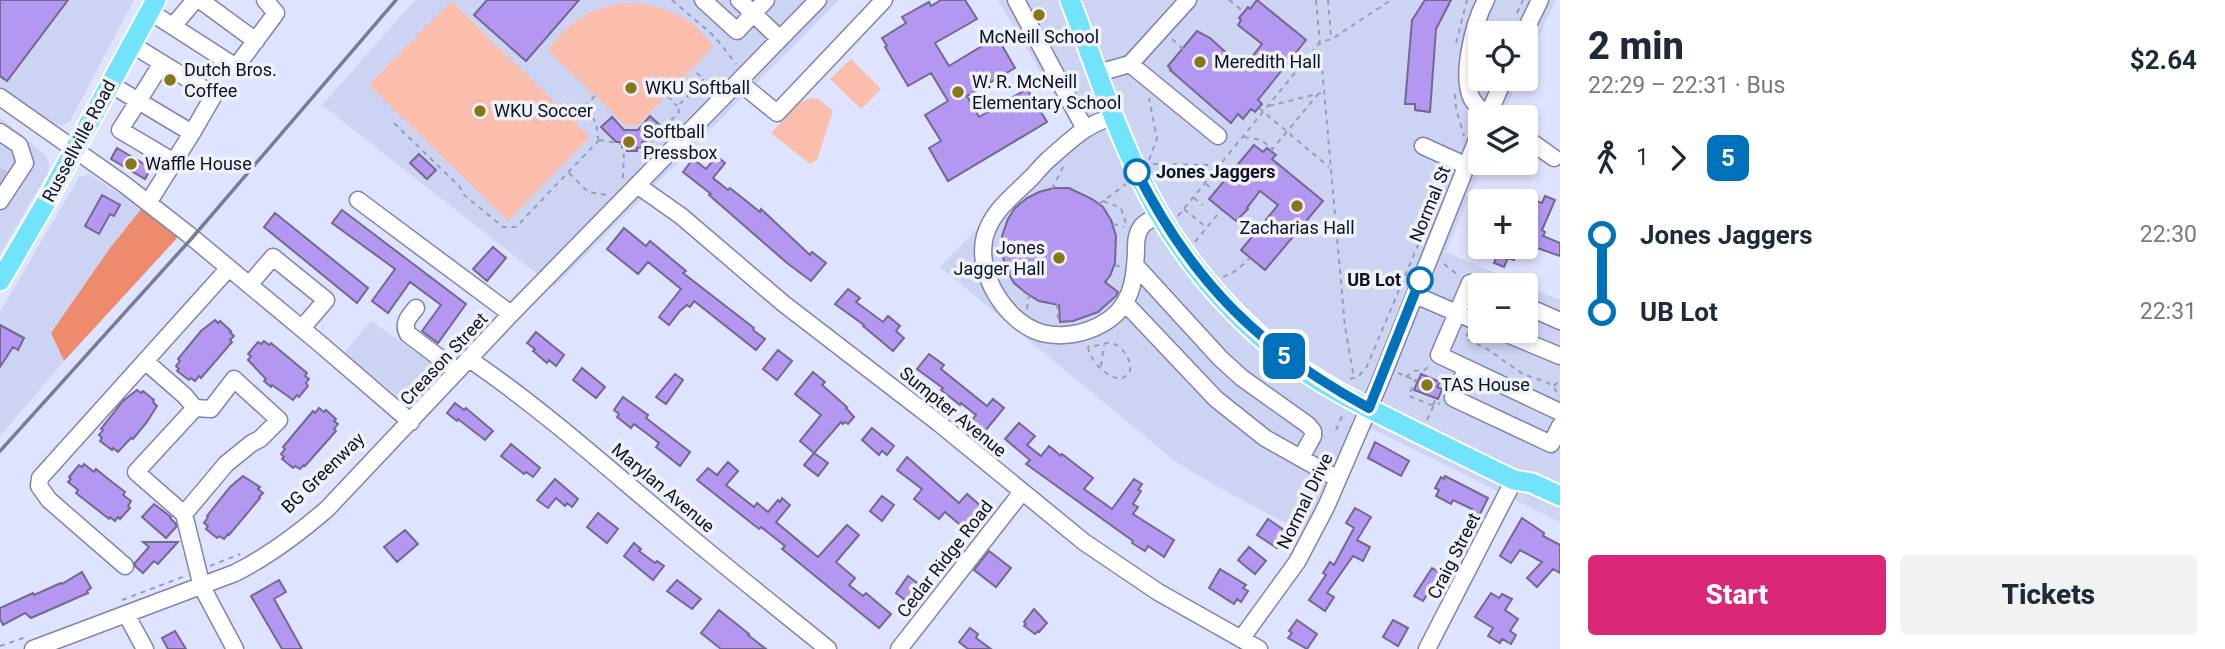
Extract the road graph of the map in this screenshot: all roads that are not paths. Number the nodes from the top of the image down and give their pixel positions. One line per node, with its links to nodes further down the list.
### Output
1 (197, 0): 16 (street); 18 (street)
2 (265, 0): 18 (street)
3 (704, 0): 14 (street)
4 (739, 0): 14 (street)
5 (766, 0): 14 (street)
6 (818, 0): 17 (street, Creason Street)
7 (884, 0): 23 (street)
8 (1016, 0): 29 (street)
9 (1070, 0): 22 (main road)
10 (1188, 0): 21 (street)
11 (1486, 0): 27 (street)
12 (1539, 0): 15 (street)
13 (153, 5): 16 (street); 19 (main road, Russellville Road)
14 (754, 14): 17 (street)
15 (1529, 21)
16 (173, 26): 18 (street)
17 (780, 38): 23 (street, Creason Street)
18 (256, 41)
19 (131, 44): 20 (street); 24 (main road, Russellville Road)
20 (162, 63): 25 (street); 31 (street)
21 (1130, 64): 22 (street); 32 (street)
22 (1098, 73): 28 (main road)
23 (738, 75): 40 (street, Creason Street)
24 (110, 84): 25 (street); 35 (main road, Russellville Road)
25 (138, 101): 31 (street); 38 (street)
26 (2, 103): 35 (street)
27 (1480, 105)
28 (1115, 117): 29 (street); 44 (main road)
29 (1085, 129): 52 (street)
30 (0, 132): 42 (street)
31 (192, 134): 38 (street)
32 (1218, 136)
33 (1423, 146): 39 (street)
34 (1538, 147): 36 (street)
35 (75, 150): 43 (street); 45 (main road, Russellville Road)
36 (1538, 154)
37 (1468, 160): 39 (street, Normal St)
38 (174, 162): 43 (street)
39 (1466, 166): 51 (street, Normal St)
40 (630, 186): 56 (street, Creason Street); 74 (street, Sumpter Avenue)
41 (358, 200): 56 (street)
42 (0, 201)
43 (148, 203): 47 (street)
44 (1160, 215): 46 (street); 67 (main road)
45 (6, 256): 48 (main road, Russellville Road)
46 (1135, 265): 52 (street); 71 (street)
47 (228, 269): 49 (street); 63 (street)
48 (0, 281)
49 (249, 285): 59 (street); 59 (street)
50 (1468, 288): 55 (street)
51 (1415, 295): 55 (street); 67 (street, Normal St)
52 (1126, 304): 71 (street)
53 (416, 308): 65 (street)
54 (1538, 311): 58 (street)
55 (1457, 313): 57 (street); 64 (street)
56 (511, 314): 62 (street, Creason Street)
57 (1468, 321)
58 (1560, 321)
59 (302, 328): 69 (street)
60 (1529, 343): 61 (street)
61 (1560, 356)
62 (469, 359): 65 (street, Creason Street); 85 (street, Marylan Avenue)
63 (145, 361): 66 (street); 78 (street)
64 (1466, 368): 68 (street); 70 (street)
65 (457, 372): 69 (street, Creason Street)
66 (195, 408): 77 (street); 77 (street)
67 (1369, 408): 72 (street, Normal Drive); 73 (main road)
68 (1560, 412)
69 (411, 422): 79 (street, Creason Street)
70 (1560, 426)
71 (1301, 458): 72 (street)
72 (1338, 479): 81 (street, Normal Drive)
73 (1514, 480): 75 (main road); 76 (main road); 88 (street, Craig Street)
74 (1022, 492): 81 (street, Sumpter Avenue); 86 (street, Cedar Ridge Road)
75 (1560, 496)
76 (1560, 508)
77 (184, 514): 79 (street)
78 (125, 566)
79 (200, 579): 80 (street, Creason Street); 84 (street)
80 (122, 609): 82 (street, Creason Street); 83 (street)
81 (1241, 639): 87 (street, Sumpter Avenue)
82 (29, 643)
83 (145, 649)
84 (235, 649)
85 (828, 649)
86 (899, 649)
87 (1259, 649)
88 (1427, 649)

